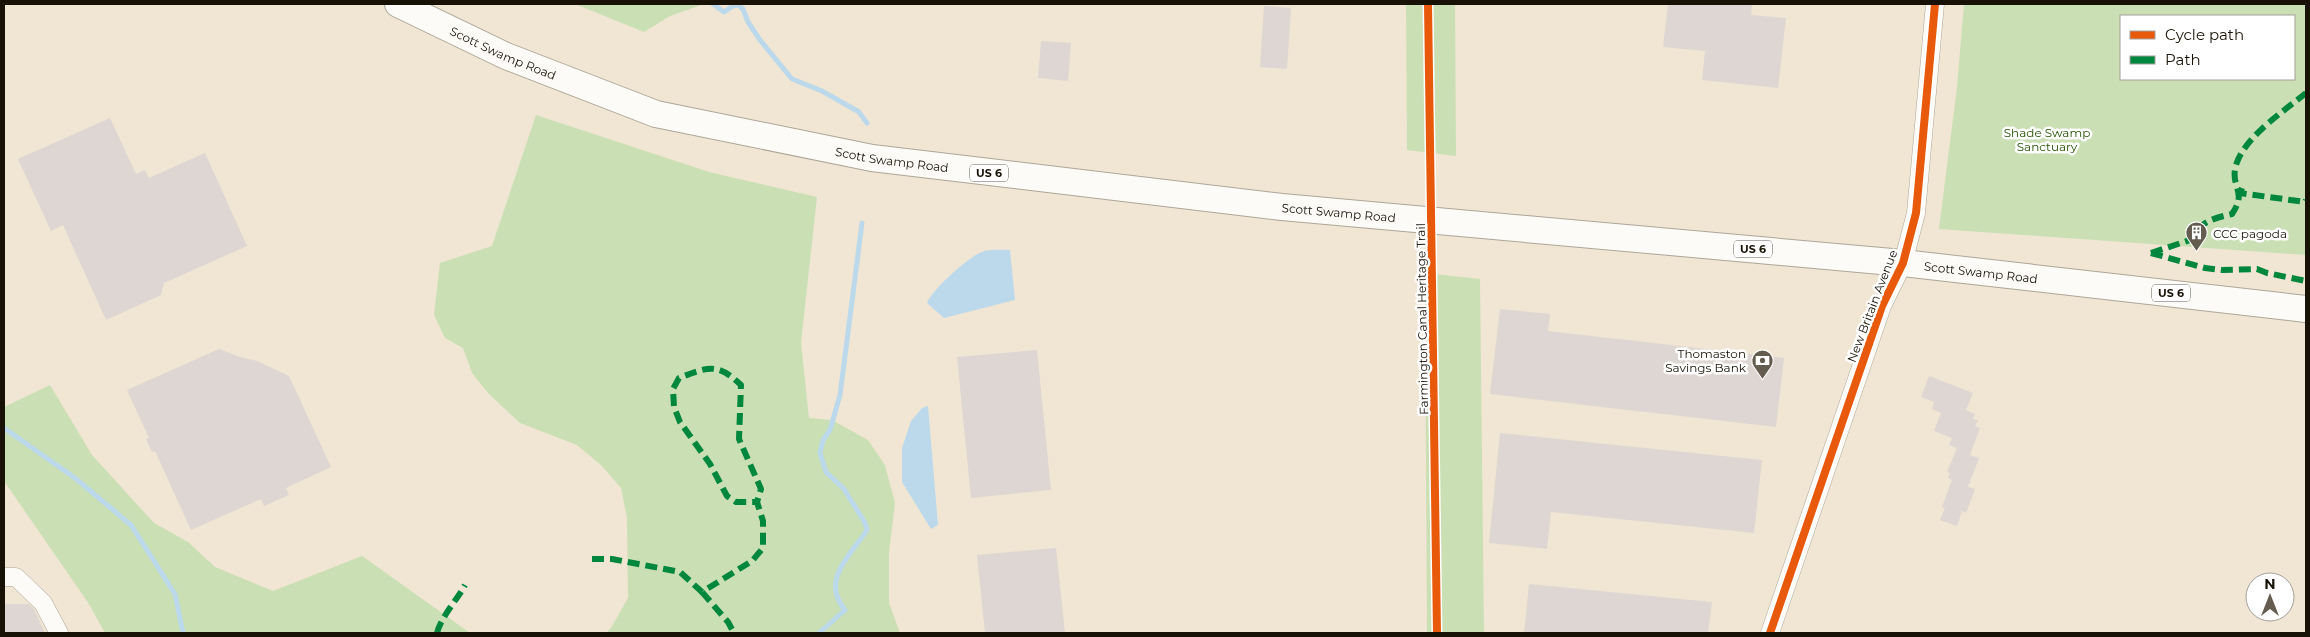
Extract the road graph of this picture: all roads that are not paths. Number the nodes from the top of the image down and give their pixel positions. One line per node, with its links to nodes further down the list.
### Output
1 (398, 4): 3 (highway, Scott Swamp Road / US 6)
2 (1935, 4): 3 (street, New Britain Avenue)
3 (1903, 263): 4 (highway, Scott Swamp Road / US 6); 7 (street, New Britain Avenue)
4 (2306, 309)
5 (4, 577): 6 (street)
6 (59, 633)
7 (1770, 633)

